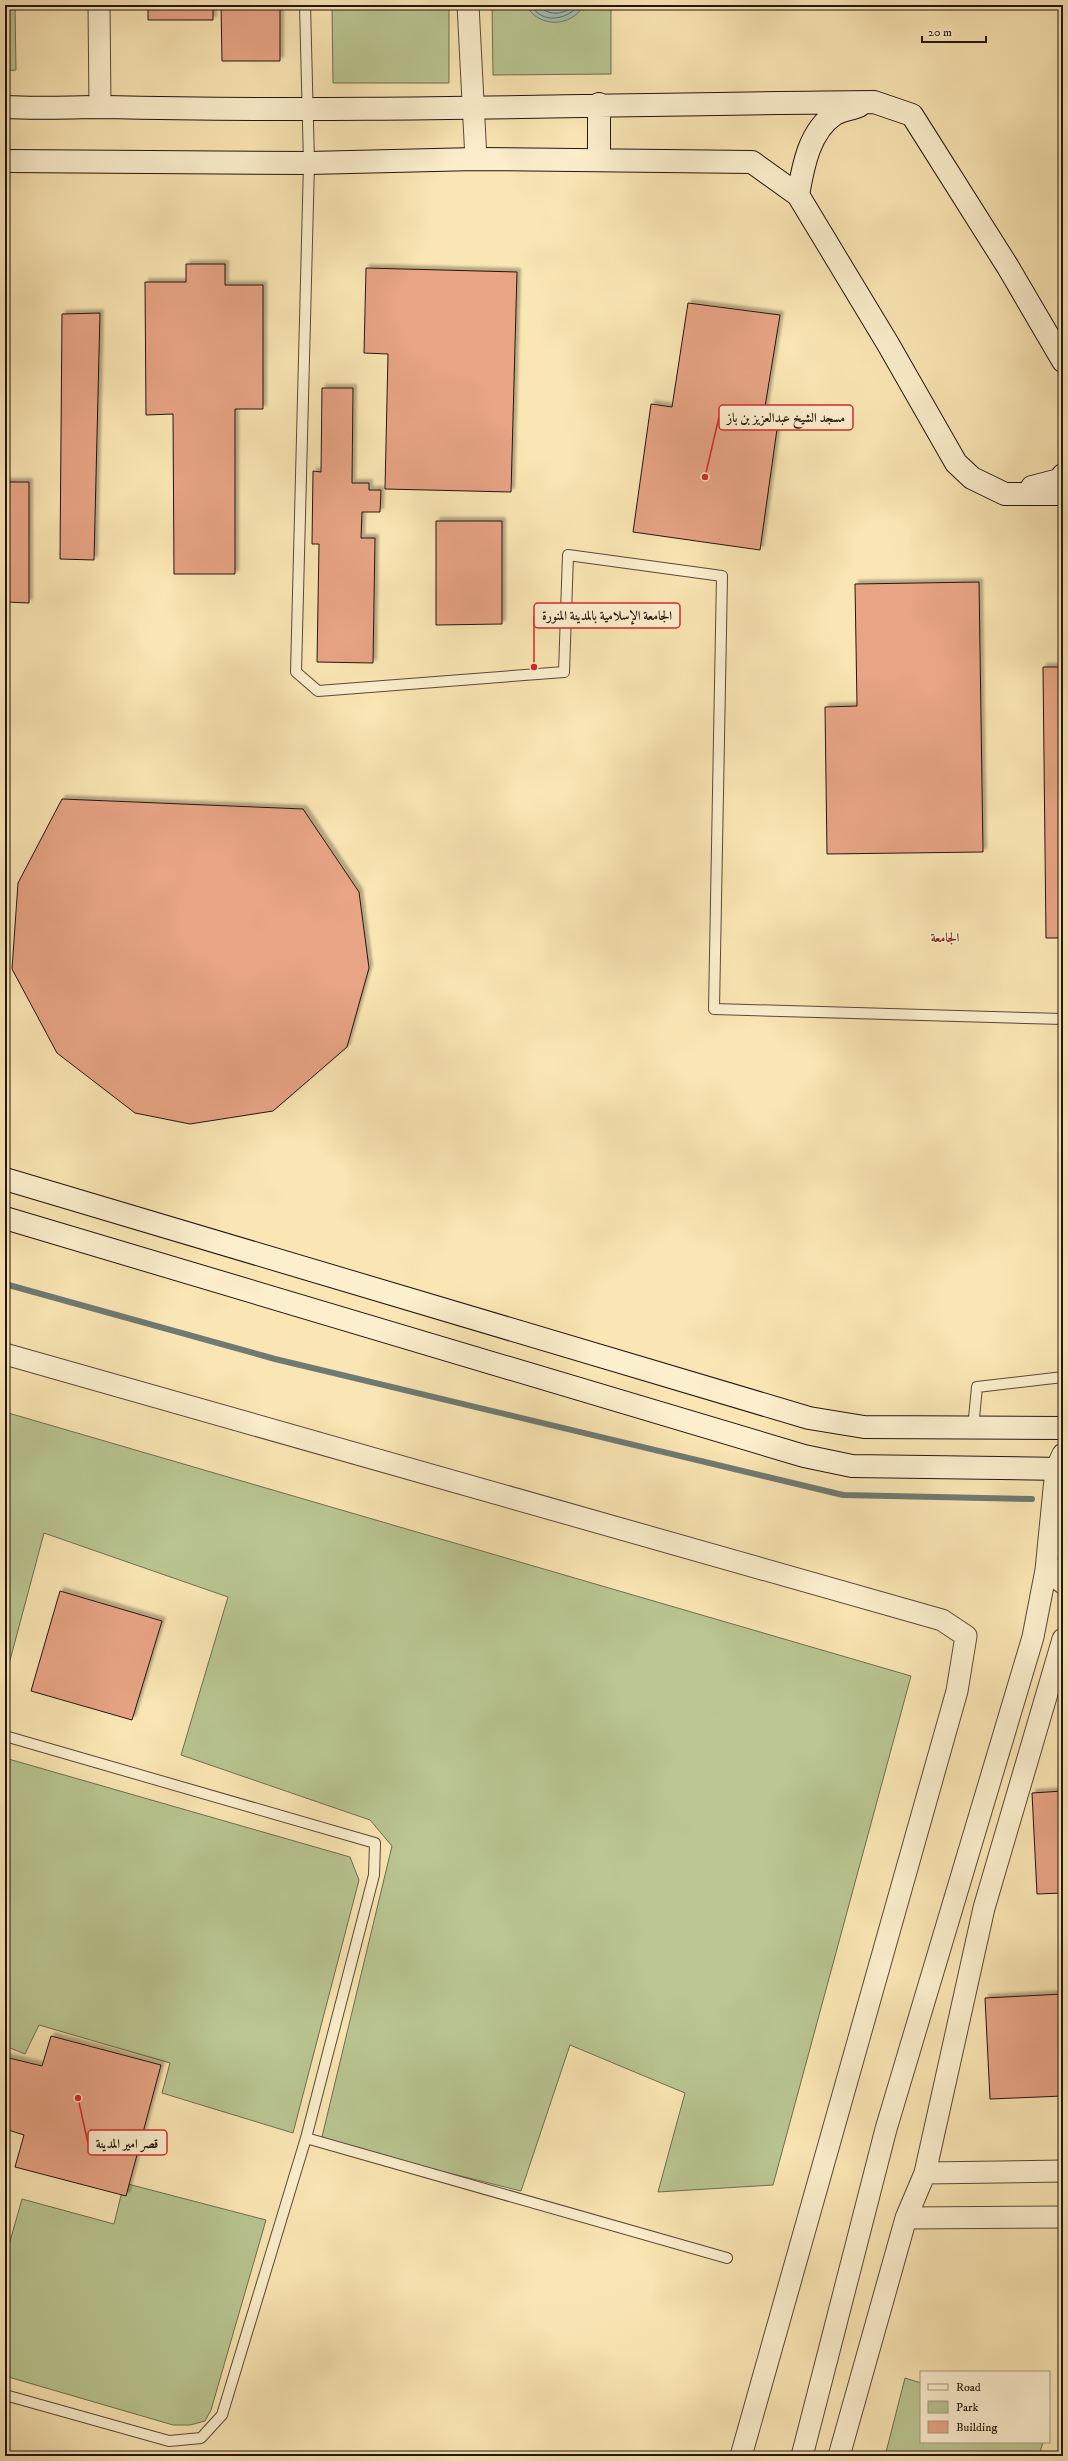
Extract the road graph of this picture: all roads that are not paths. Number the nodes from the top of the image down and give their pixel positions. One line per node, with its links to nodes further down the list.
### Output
1 (99, 5): 7 (street)
2 (305, 5): 9 (lane)
3 (468, 5): 8 (street)
4 (874, 102): 5 (main road); 14 (main road); 15 (main road)
5 (599, 104): 8 (main road); 11 (main road)
6 (5, 107): 7 (main road)
7 (100, 107): 9 (main road)
8 (472, 109): 9 (main road); 10 (street)
9 (308, 110): 13 (lane)
10 (476, 159): 11 (main road); 13 (main road)
11 (599, 160): 14 (main road)
12 (5, 161): 13 (main road)
13 (309, 163): 19 (lane)
14 (798, 195): 17 (main road)
15 (1063, 361)
16 (1063, 474): 17 (main road)
17 (1005, 494): 18 (main road)
18 (1063, 494)
19 (1063, 1019)
20 (5, 1179): 24 (main road)
21 (5, 1218): 26 (main road)
22 (5, 1354): 38 (street)
23 (1063, 1377): 24 (lane)
24 (973, 1428): 25 (main road)
25 (1063, 1428)
26 (1061, 1464): 27 (street)
27 (1055, 1570): 28 (street); 39 (street)
28 (1063, 1584)
29 (1063, 1639): 33 (street)
30 (5, 1736): 31 (lane)
31 (306, 2138): 36 (lane); 37 (lane)
32 (1063, 2171): 33 (street)
33 (925, 2173): 35 (street)
34 (1063, 2217): 35 (street)
35 (906, 2218): 40 (street)
36 (726, 2258)
37 (5, 2395)
38 (741, 2456)
39 (802, 2456)
40 (839, 2456)

